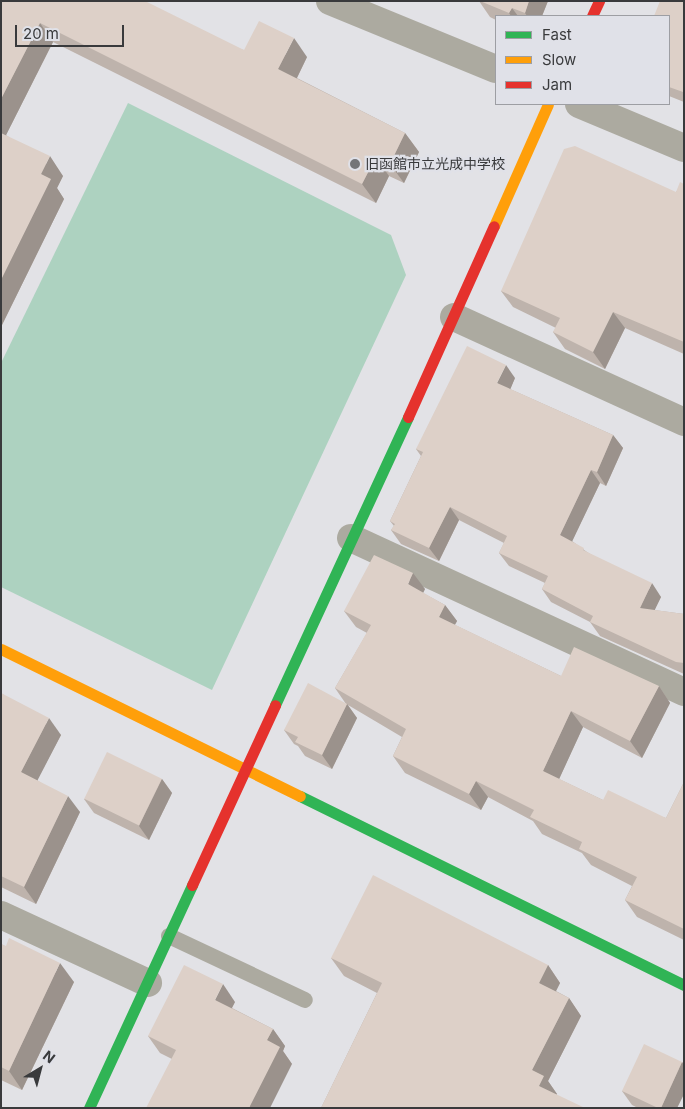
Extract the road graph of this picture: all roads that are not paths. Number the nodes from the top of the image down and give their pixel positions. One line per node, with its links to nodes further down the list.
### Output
1 (330, 1): 4 (street)
2 (600, 1): 3 (street)
3 (593, 15)
4 (495, 70)
5 (548, 105): 8 (street)
6 (581, 105): 7 (street)
7 (684, 148)
8 (454, 317): 9 (street); 10 (street)
9 (684, 422)
10 (351, 538): 12 (street); 13 (street)
11 (1, 649): 13 (street)
12 (684, 692)
13 (243, 770): 15 (street); 17 (street)
14 (1, 915): 16 (street)
15 (169, 936): 16 (street); 18 (lane)
16 (148, 983): 19 (street)
17 (684, 985)
18 (305, 1000)
19 (89, 1108)

